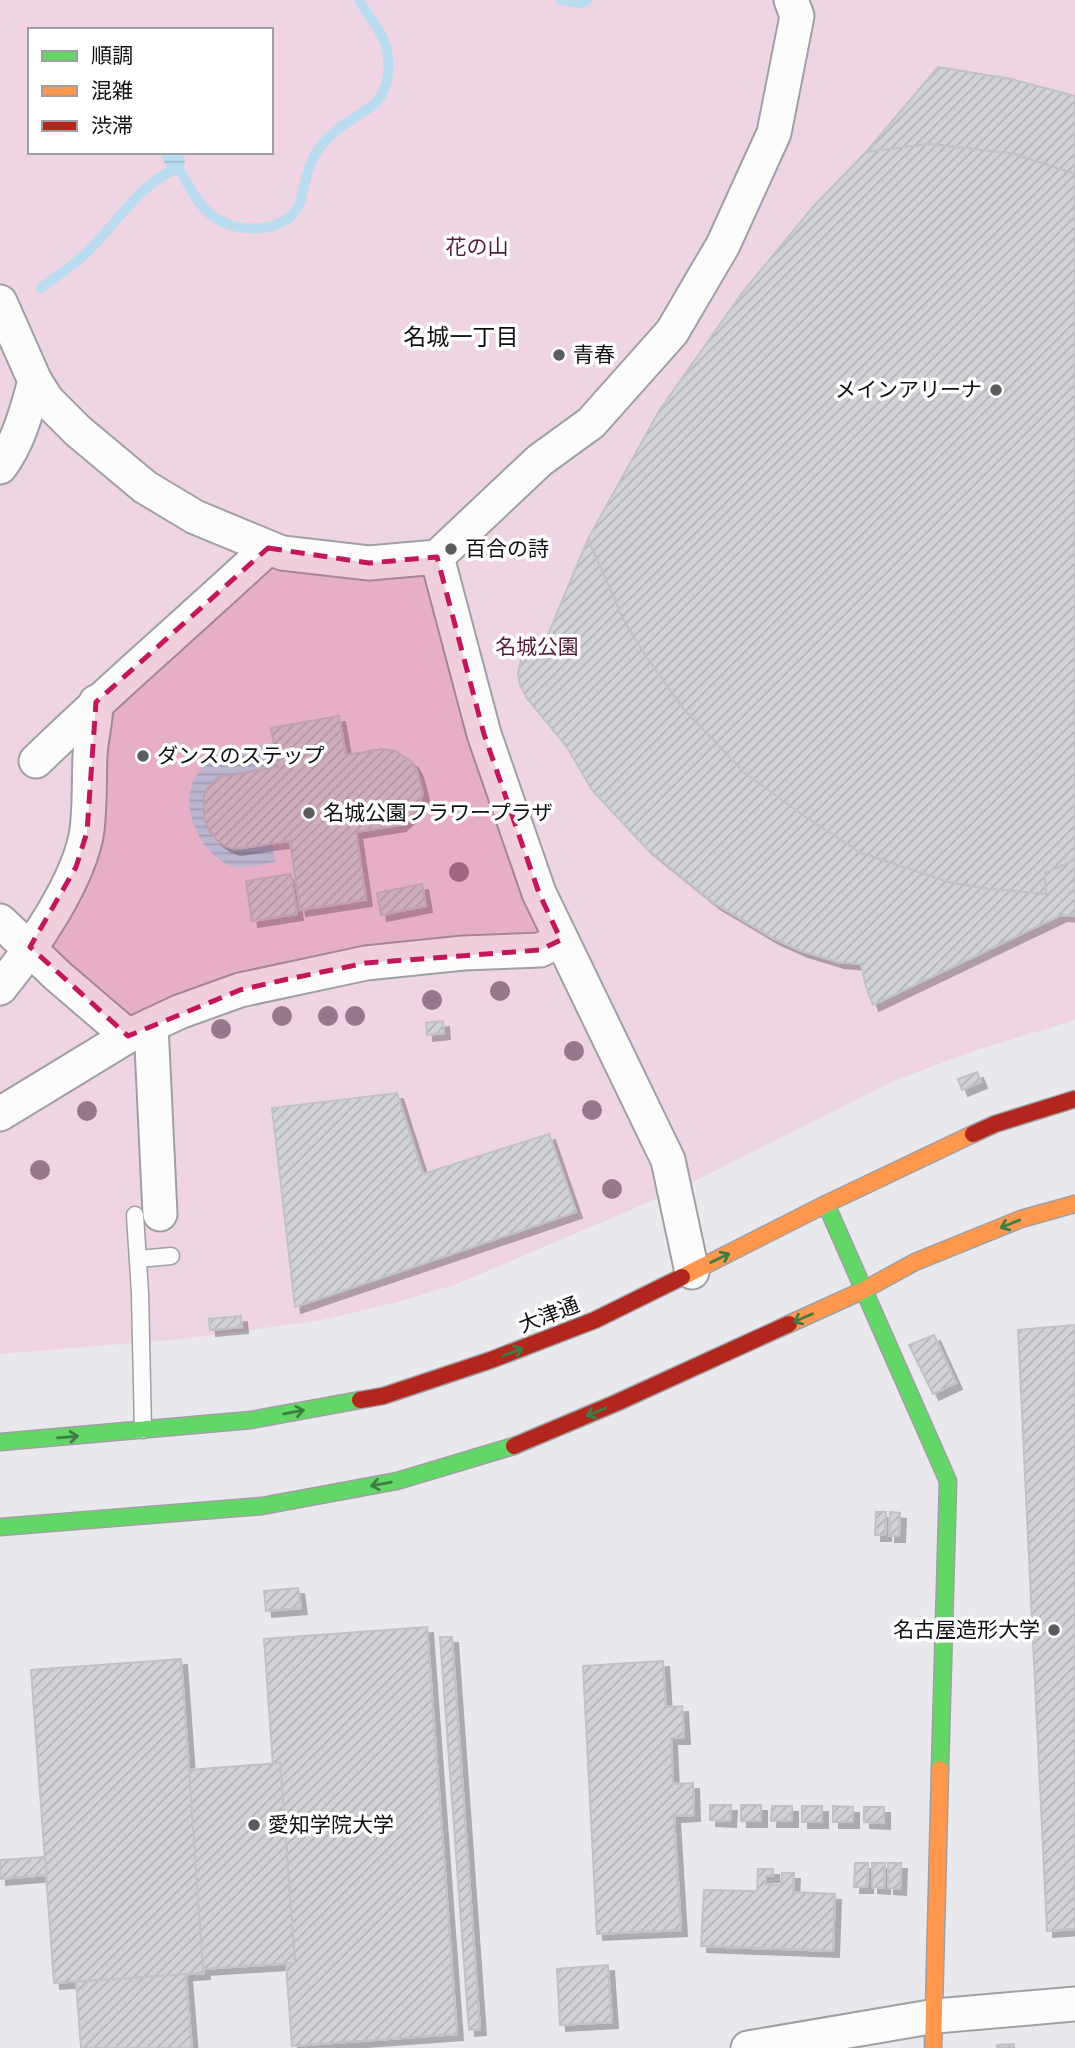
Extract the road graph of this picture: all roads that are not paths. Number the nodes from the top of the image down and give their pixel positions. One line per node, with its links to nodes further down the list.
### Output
1 (800, 5): 6 (street)
2 (0, 302): 3 (street)
3 (35, 381): 4 (street); 5 (street)
4 (0, 467)
5 (268, 548): 6 (street); 7 (street)
6 (437, 557): 10 (street)
7 (96, 702): 8 (street); 11 (street)
8 (36, 761)
9 (0, 921): 11 (street)
10 (561, 940): 13 (street); 21 (street)
11 (30, 947): 12 (street); 13 (street)
12 (0, 988)
13 (140, 1030): 15 (street); 18 (street)
14 (1075, 1099): 16 (street, 大津通)
15 (0, 1114)
16 (826, 1204): 21 (street, 大津通, one-way to 16); 22 (street)
17 (1075, 1204): 22 (street, one-way to 22)
18 (147, 1214): 20 (lane)
19 (171, 1256): 20 (lane)
20 (138, 1259): 23 (lane)
21 (692, 1272): 23 (street, 大津通, one-way to 21)
22 (864, 1290): 25 (street, one-way to 25); 27 (street)
23 (143, 1430): 24 (street, 大津通, one-way to 23)
24 (0, 1442)
25 (0, 1527)
26 (1075, 2004): 27 (street)
27 (935, 2032): 28 (street)
28 (793, 2045): 29 (street)
29 (748, 2048)

